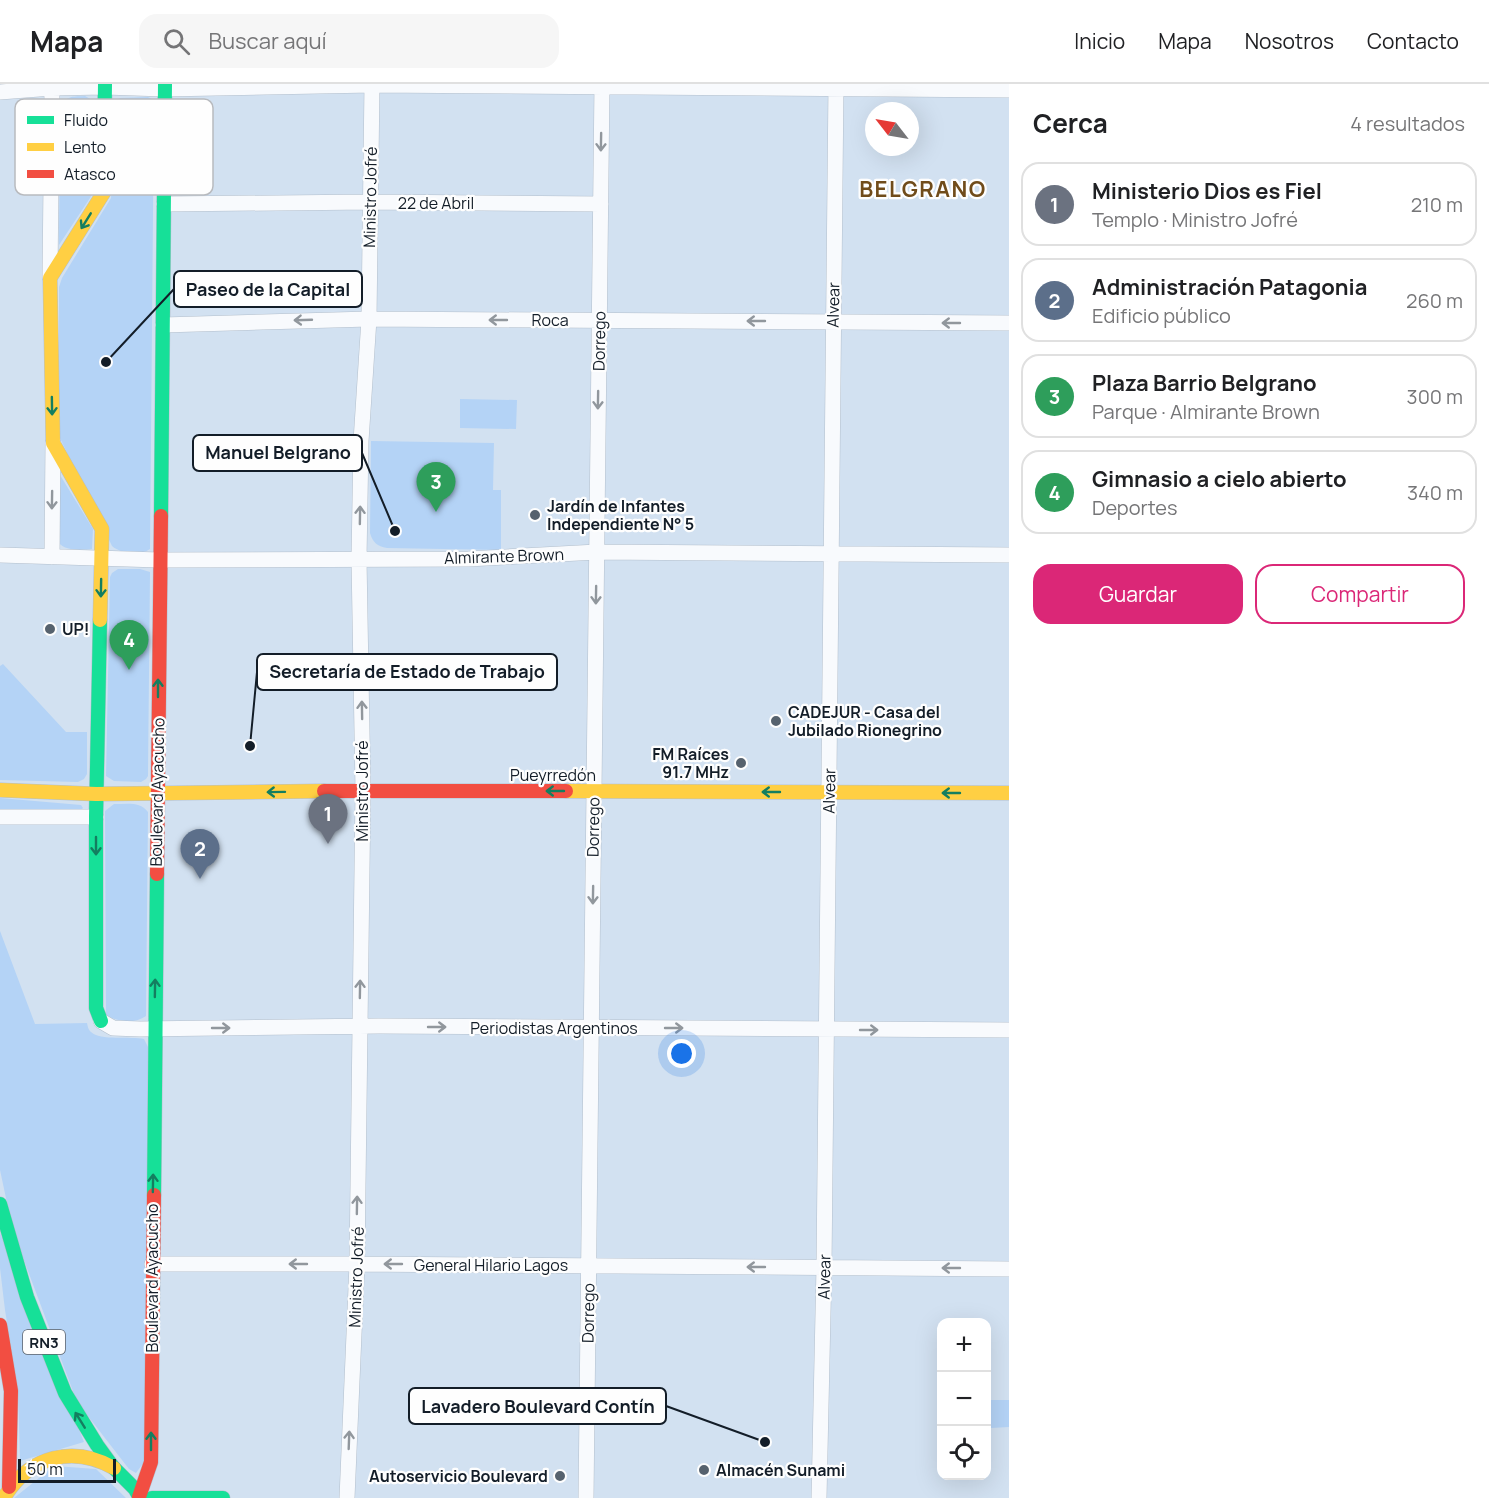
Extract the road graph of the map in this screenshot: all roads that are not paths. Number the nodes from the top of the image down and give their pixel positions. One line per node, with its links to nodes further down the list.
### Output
1 (372, 85): 3 (street); 5 (street); 13 (street, Ministro Jofré)
2 (105, 86): 5 (street); 6 (street)
3 (602, 86): 4 (street); 15 (street, Dorrego, one-way to 15)
4 (836, 86): 7 (street); 19 (street, Alvear)
5 (164, 87)
6 (52, 88): 8 (street); 9 (street)
7 (1009, 90)
8 (0, 92)
9 (52, 99)
10 (51, 195): 16 (street)
11 (102, 195): 16 (main road, one-way to 16)
12 (164, 195): 14 (main road, Boulevard Ayacucho)
13 (370, 202): 14 (street, 22 de Abril); 15 (street, 22 de Abril); 17 (street, Ministro Jofré)
14 (164, 204): 21 (main road, Boulevard Ayacucho)
15 (601, 204): 18 (street, Dorrego)
16 (50, 278): 22 (main road, one-way to 22)
17 (369, 319): 18 (street, Roca, one-way to 17); 21 (street, Roca, one-way to 21); 29 (street, Ministro Jofré, one-way to 17)
18 (599, 320): 19 (street, Roca, one-way to 18); 23 (street, Dorrego, one-way to 23)
19 (833, 322): 20 (street, Roca, one-way to 19); 24 (street, Alvear)
20 (1009, 323)
21 (163, 324): 30 (main road, Boulevard Ayacucho)
22 (53, 443): 27 (street, one-way to 27); 28 (main road)
23 (597, 552): 24 (street, Almirante Brown); 29 (street, Almirante Brown); 33 (street, Dorrego, one-way to 33)
24 (831, 554): 26 (street, Almirante Brown); 34 (street, Alvear)
25 (0, 555): 27 (street, Almirante Brown)
26 (1009, 555)
27 (52, 558): 28 (street, Almirante Brown)
28 (102, 559): 30 (street, Almirante Brown); 36 (main road, one-way to 36)
29 (359, 559): 30 (street, Almirante Brown); 32 (street, Ministro Jofré, one-way to 29)
30 (159, 560): 37 (main road, Boulevard Ayacucho, one-way to 30)
31 (0, 790): 36 (main road, Pueyrredón)
32 (363, 790): 33 (main road, Pueyrredón, one-way to 32); 37 (main road, Pueyrredón, one-way to 37); 41 (street, Ministro Jofré, one-way to 32)
33 (594, 791): 34 (main road, Pueyrredón, one-way to 33); 43 (street, Dorrego, one-way to 43)
34 (829, 793): 35 (main road, Pueyrredón, one-way to 34); 44 (street, Alvear)
35 (1009, 793)
36 (96, 794): 37 (main road, Pueyrredón); 39 (main road)
37 (157, 794): 42 (main road, Boulevard Ayacucho, one-way to 37)
38 (0, 817): 39 (street)
39 (96, 818): 40 (main road, one-way to 40)
40 (101, 1021): 42 (street, Periodistas Argentinos)
41 (360, 1026): 42 (street, Periodistas Argentinos, one-way to 41); 43 (street, Periodistas Argentinos, one-way to 43); 48 (street, Ministro Jofré, one-way to 41)
42 (154, 1028): 47 (main road, Boulevard Ayacucho, one-way to 42)
43 (591, 1028): 44 (street, Periodistas Argentinos, one-way to 44); 49 (street, Dorrego)
44 (826, 1029): 45 (street, Periodistas Argentinos, one-way to 45); 50 (street, Alvear)
45 (1009, 1030)
46 (0, 1204): 53 (main road, RN3, one-way to 46)
47 (152, 1264): 48 (street, General Hilario Lagos, one-way to 47); 55 (main road, Boulevard Ayacucho, one-way to 47)
48 (357, 1264): 49 (street, General Hilario Lagos, one-way to 48); 57 (street, Ministro Jofré, one-way to 48)
49 (588, 1266): 50 (street, General Hilario Lagos, one-way to 49); 58 (street, Dorrego)
50 (824, 1268): 51 (street, General Hilario Lagos, one-way to 50); 59 (street, Alvear)
51 (1009, 1269)
52 (0, 1325): 54 (main road, RN3)
53 (114, 1468): 54 (main road, RN3); 55 (main road, RN3)
54 (5, 1495)
55 (144, 1498): 56 (main road)
56 (223, 1498)
57 (347, 1498)
58 (586, 1498)
59 (819, 1498)

